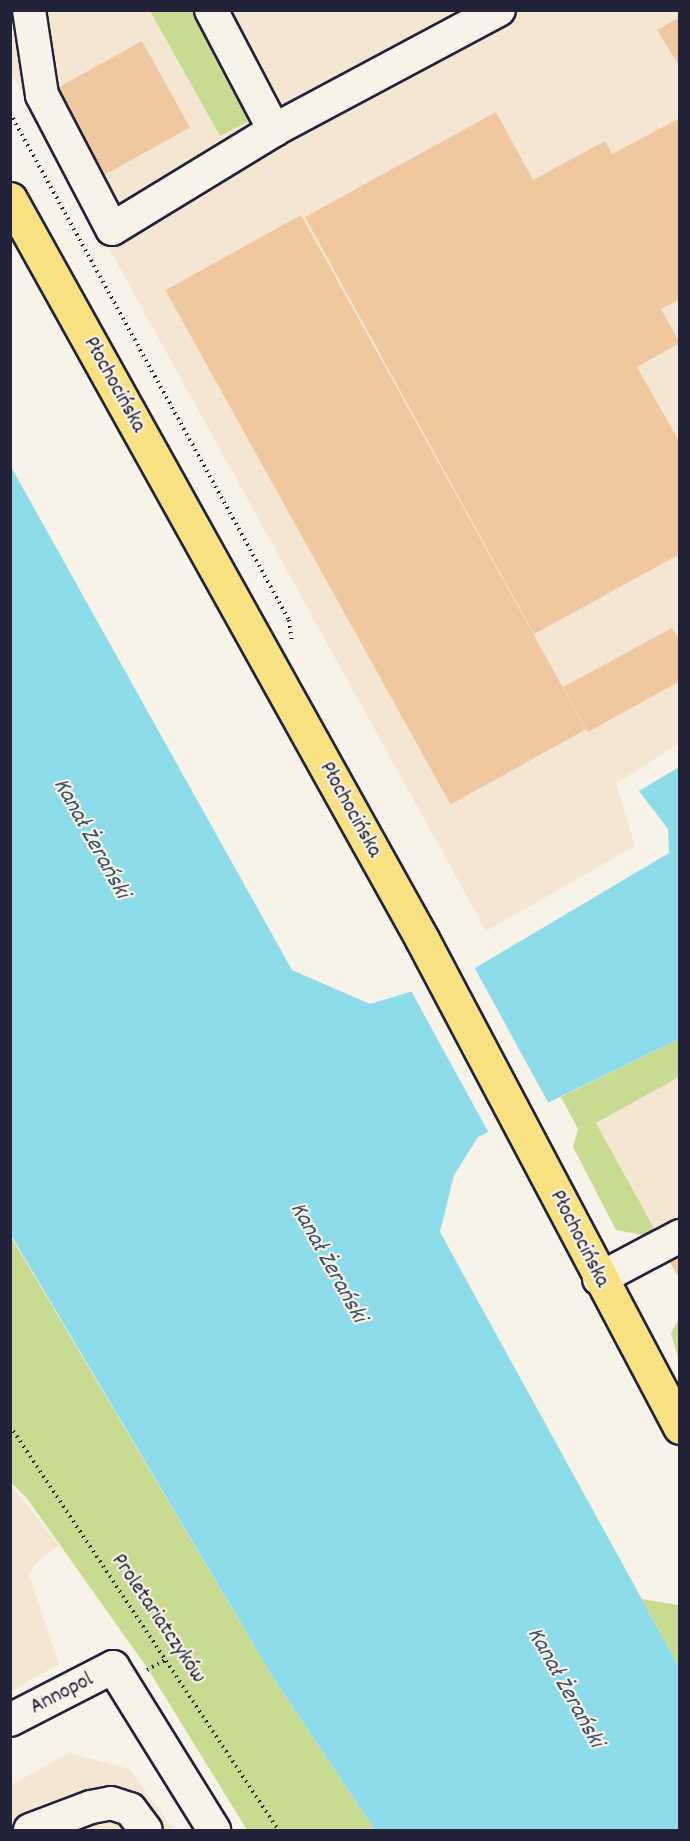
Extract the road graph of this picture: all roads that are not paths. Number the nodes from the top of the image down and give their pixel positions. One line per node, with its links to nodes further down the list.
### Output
1 (29, 10): 4 (street)
2 (499, 10): 4 (street)
3 (217, 13): 4 (street)
4 (274, 130)
5 (10, 199): 7 (main road, Płochocińska)
6 (680, 1236): 7 (street)
7 (599, 1279): 8 (main road, Płochocińska)
8 (680, 1427)
9 (10, 1720): 12 (street, Annopol)
10 (30, 1830): 11 (street)
11 (146, 1830)
12 (214, 1830)

